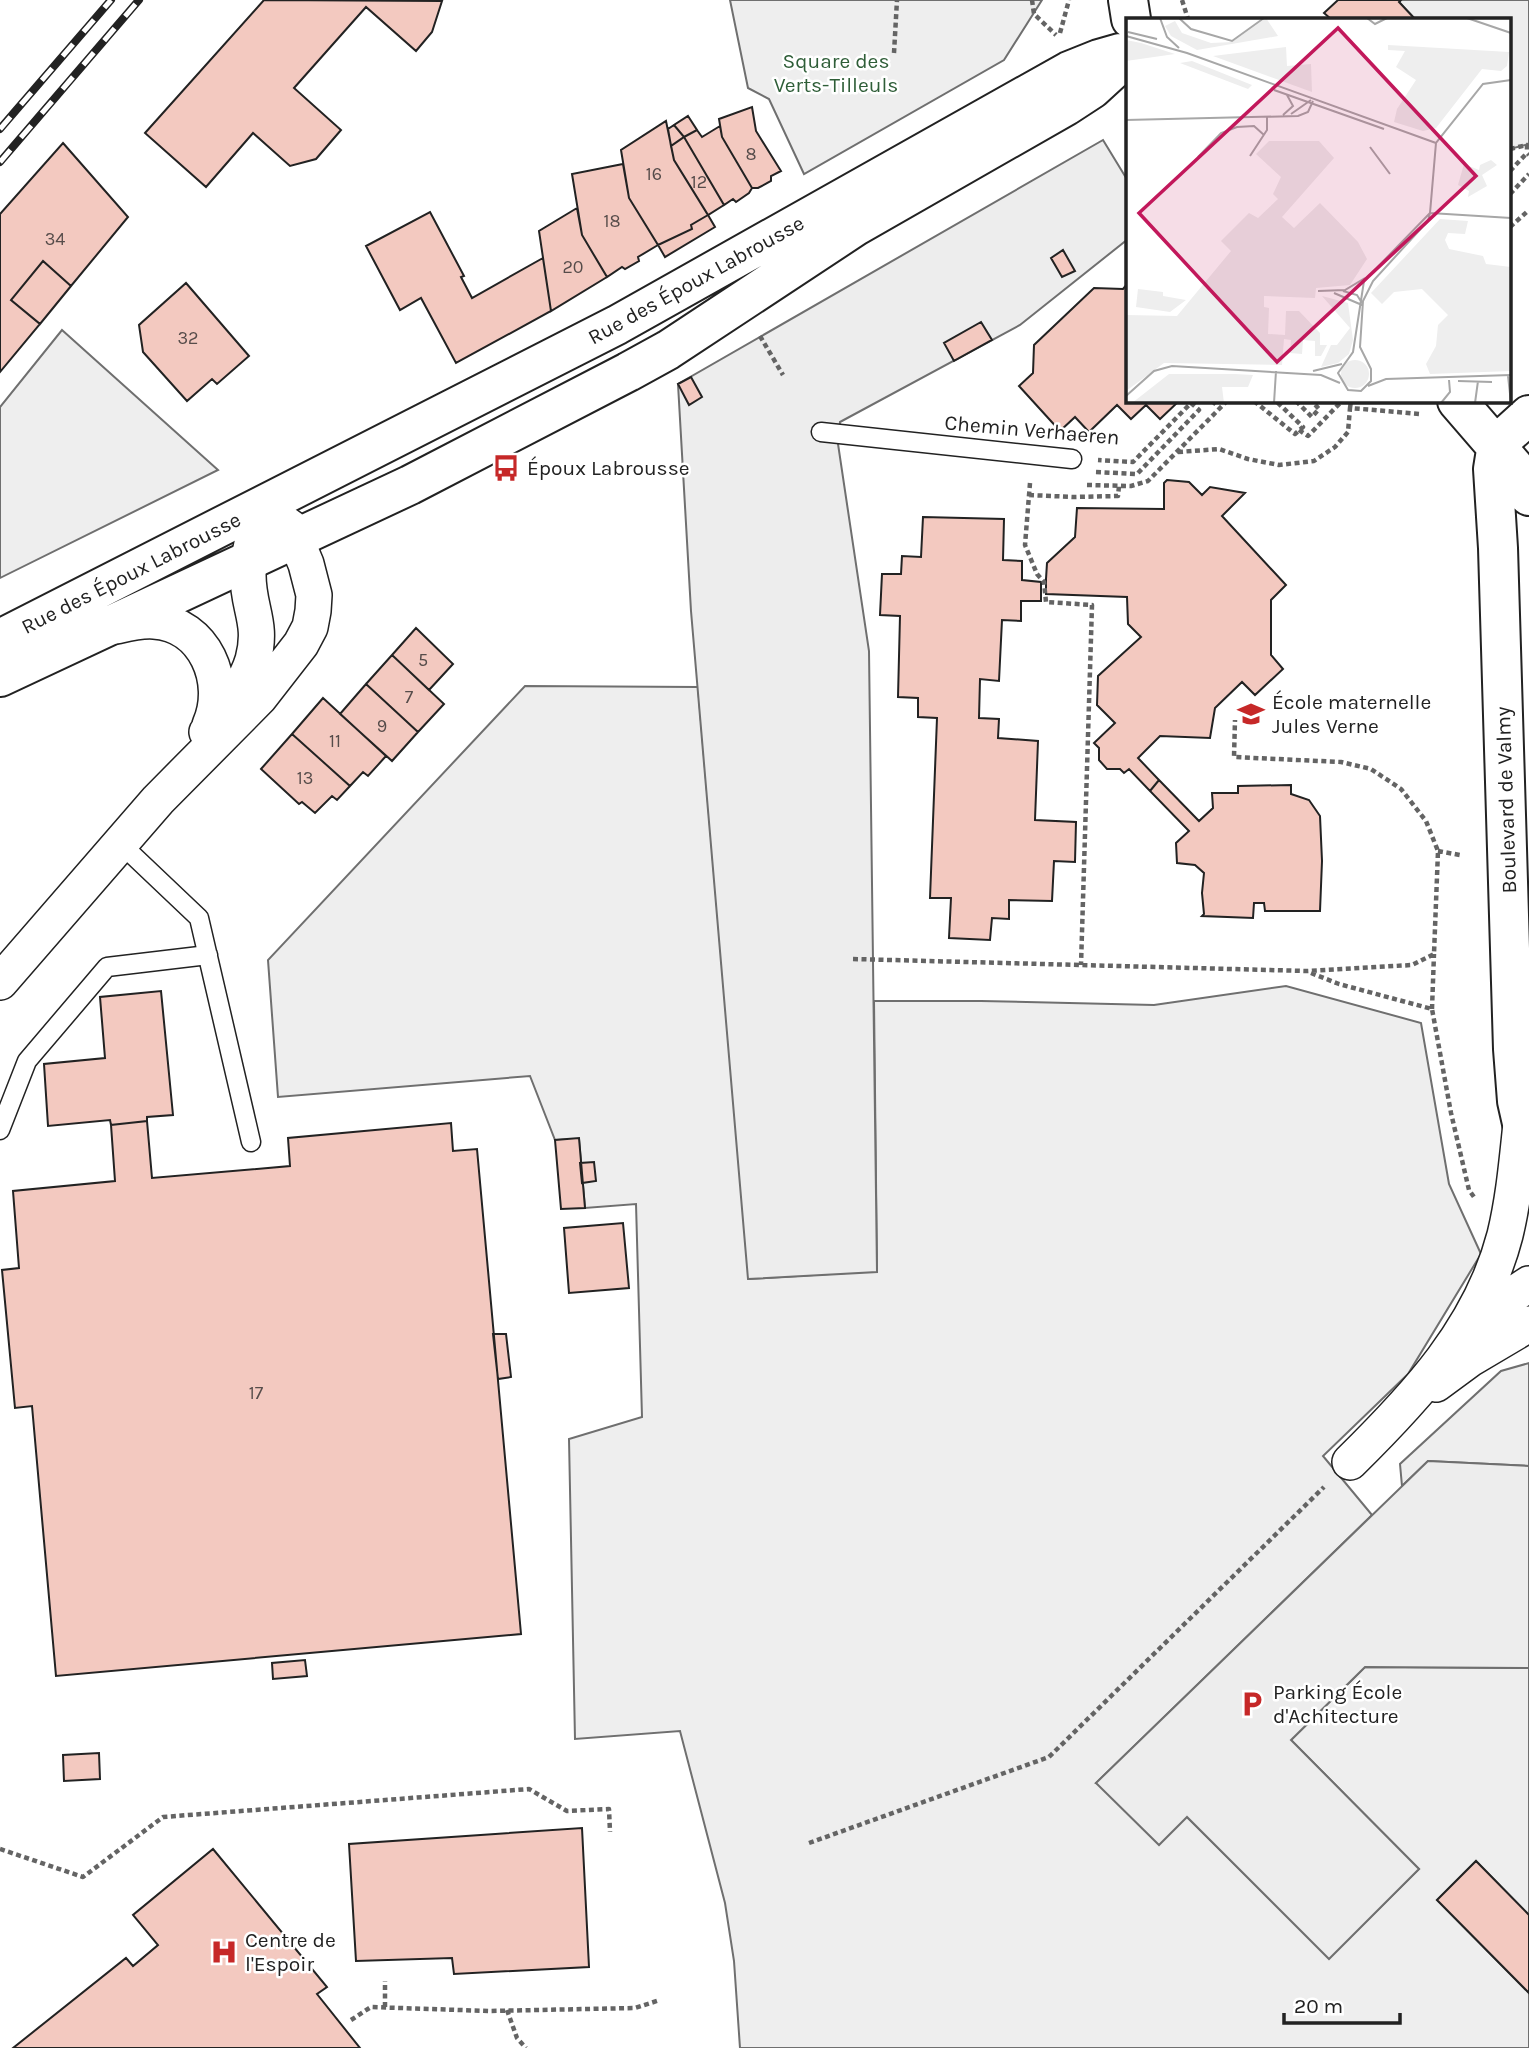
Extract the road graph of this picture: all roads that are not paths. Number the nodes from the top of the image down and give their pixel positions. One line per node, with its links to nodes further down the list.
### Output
1 (1128, 0): 2 (main road)
2 (1131, 18)
3 (1126, 53): 11 (main road, Rue des Époux Labrousse)
4 (1126, 55): 12 (main road, Rue des Époux Labrousse)
5 (1441, 407): 8 (main road)
6 (1529, 415): 8 (main road)
7 (821, 432): 9 (lane, Chemin Verhaeren)
8 (1497, 444): 10 (main road); 23 (main road, Boulevard de Valmy)
9 (1073, 459)
10 (1529, 496)
11 (262, 507): 12 (street, Rue des Époux Labrousse); 13 (street, Rue des Époux Labrousse); 15 (main road, Rue des Époux Labrousse)
12 (297, 539): 13 (main road, Rue des Époux Labrousse); 18 (street, Rue des Époux Labrousse)
13 (249, 562): 14 (main road, Rue des Époux Labrousse); 17 (street, Rue des Époux Labrousse)
14 (104, 629): 16 (main road, Rue des Époux Labrousse); 17 (street, Rue des Époux Labrousse)
15 (0, 639)
16 (0, 677)
17 (207, 732): 18 (street, Rue des Époux Labrousse)
18 (158, 800): 19 (street, Rue des Époux Labrousse)
19 (120, 843): 20 (lane); 21 (street, Rue des Époux Labrousse)
20 (208, 955): 22 (lane); 24 (lane)
21 (0, 982)
22 (0, 1130)
23 (1525, 1139): 27 (street)
24 (251, 1142)
25 (1529, 1284): 27 (street)
26 (1529, 1324): 28 (street)
27 (1458, 1338): 28 (street)
28 (1408, 1405): 29 (street)
29 (1350, 1462)

